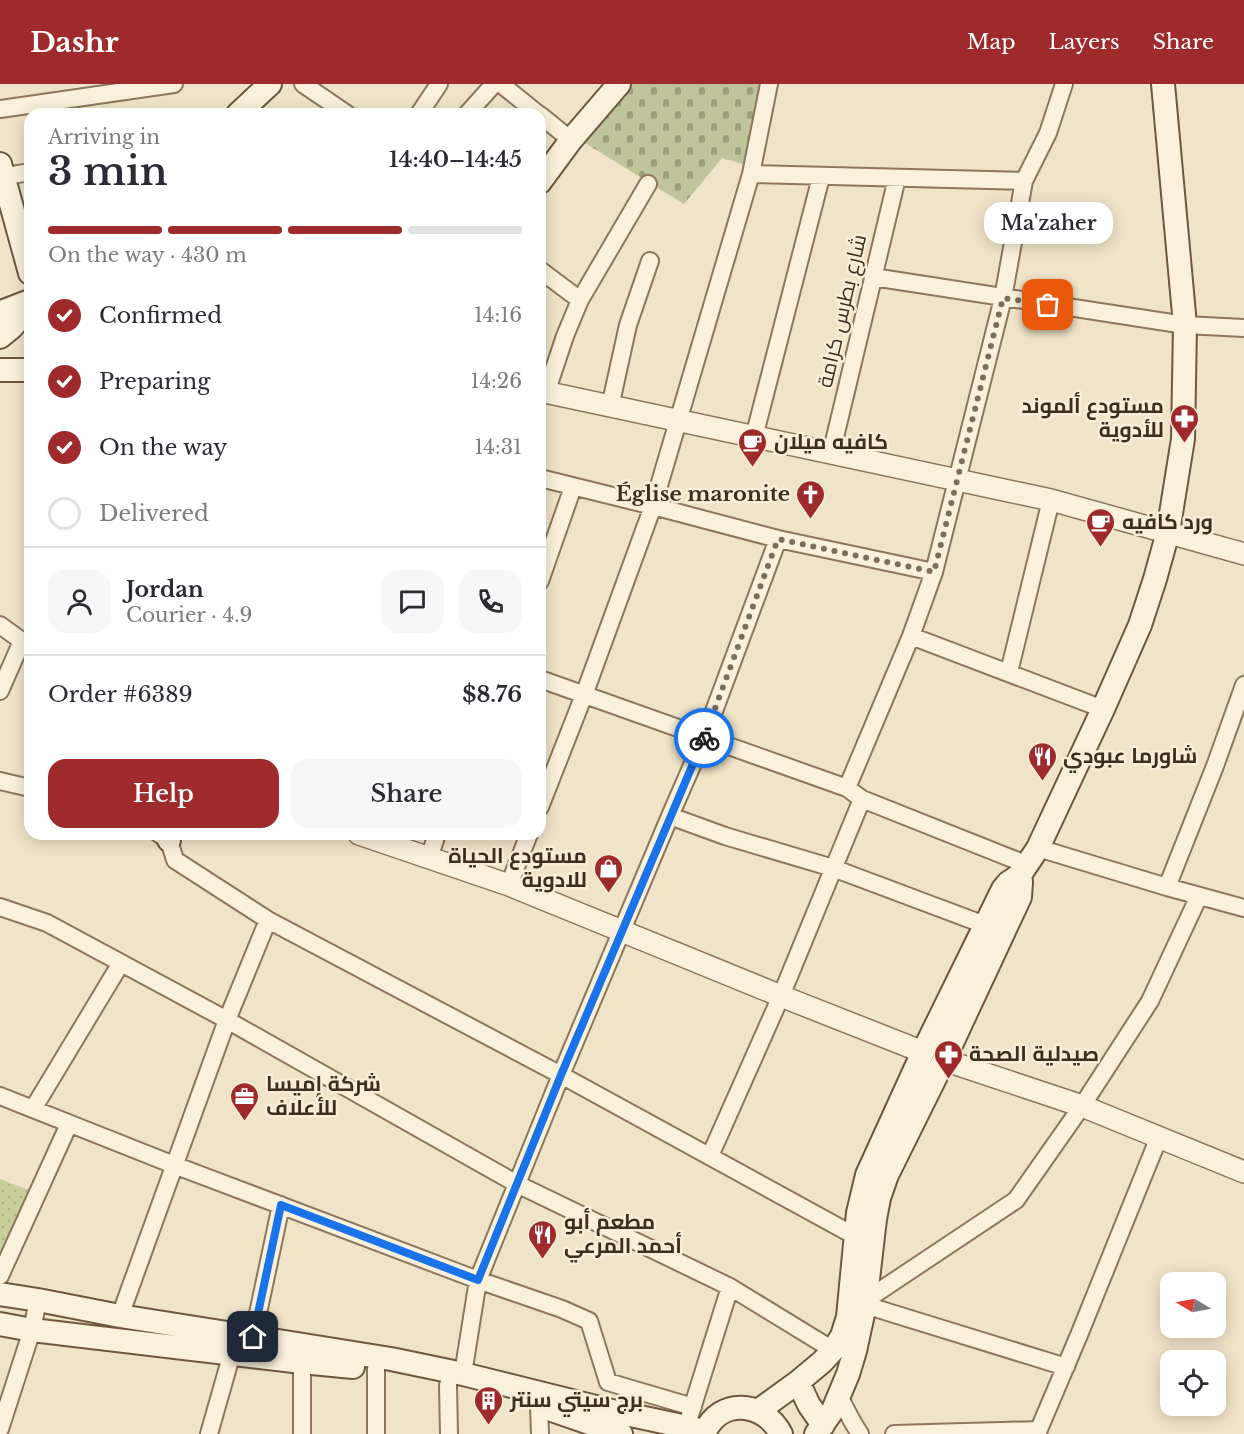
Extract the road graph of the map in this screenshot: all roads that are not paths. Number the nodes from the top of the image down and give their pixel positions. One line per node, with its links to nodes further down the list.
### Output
1 (174, 84): 16 (street)
2 (270, 84): 11 (main road)
3 (303, 84): 12 (street)
4 (439, 84): 13 (street)
5 (494, 84): 14 (street)
6 (501, 84): 15 (street)
7 (619, 84): 18 (main road)
8 (769, 84): 22 (street)
9 (1064, 84): 25 (street)
10 (1163, 84): 36 (main road)
11 (244, 108)
12 (338, 108)
13 (423, 108)
14 (472, 108)
15 (530, 108)
16 (0, 109)
17 (546, 120): 18 (street)
18 (571, 140): 21 (main road)
19 (24, 172): 20 (street)
20 (1, 173): 27 (main road)
21 (546, 174)
22 (751, 174): 23 (street); 44 (street)
23 (821, 177): 24 (street); 45 (street)
24 (897, 178): 25 (street); 30 (street, شارع بطرس كرامة)
25 (1024, 182): 31 (street)
26 (648, 184): 32 (street)
27 (24, 252)
28 (650, 261): 43 (street)
29 (546, 274): 32 (street)
30 (873, 277): 31 (street); 46 (street, شارع بطرس كرامة)
31 (1003, 298): 36 (street); 47 (street)
32 (580, 300): 41 (street)
33 (24, 304): 35 (main road)
34 (24, 314): 38 (main road)
35 (0, 315)
36 (1185, 326): 37 (street); 52 (main road)
37 (1244, 328)
38 (0, 337)
39 (0, 370): 40 (main road)
40 (24, 370)
41 (546, 384)
42 (546, 393): 43 (street)
43 (610, 406): 44 (street)
44 (678, 421): 45 (street); 51 (street)
45 (754, 437): 46 (street)
46 (831, 454): 47 (street)
47 (956, 479): 50 (street); 56 (street)
48 (546, 480): 49 (street)
49 (573, 487): 51 (street); 55 (street)
50 (1051, 500): 52 (street); 61 (street)
51 (653, 506): 53 (street); 65 (street)
52 (1168, 532): 54 (street); 66 (main road)
53 (778, 539): 56 (street); 67 (street)
54 (1244, 554)
55 (546, 564)
56 (934, 572): 58 (street)
57 (0, 625): 59 (street)
58 (911, 636): 61 (street); 70 (street)
59 (24, 642)
60 (24, 647): 64 (street)
61 (1010, 672): 66 (street)
62 (546, 681): 65 (street)
63 (1244, 685): 82 (street)
64 (0, 691)
65 (584, 695): 67 (street); 71 (street)
66 (1103, 709): 79 (main road)
67 (704, 738): 70 (street); 73 (street)
68 (0, 781): 69 (street)
69 (24, 787)
70 (847, 788): 72 (street)
71 (546, 792)
72 (862, 799): 79 (street); 80 (street)
73 (670, 816): 80 (street); 88 (street)
74 (167, 840): 86 (street)
75 (376, 840): 78 (street)
76 (435, 840): 78 (street)
77 (528, 840): 81 (street)
78 (429, 858): 81 (street)
79 (1029, 862): 82 (street); 87 (main road); 92 (main road)
80 (833, 868): 87 (street); 90 (street)
81 (509, 885): 88 (street)
82 (1167, 887): 83 (street)
83 (1199, 896): 85 (street); 95 (street)
84 (0, 907): 89 (street)
85 (1244, 908)
86 (268, 920): 91 (street); 93 (street)
87 (985, 925): 92 (main road)
88 (622, 932): 90 (street); 93 (street)
89 (121, 963): 91 (street); 96 (street)
90 (781, 996): 92 (street); 99 (street)
91 (227, 1020): 100 (street); 102 (street)
92 (933, 1056): 95 (street); 104 (main road); 110 (main road)
93 (561, 1075): 99 (street); 102 (street)
94 (0, 1096): 96 (street)
95 (1082, 1106): 98 (street); 110 (street)
96 (33, 1109): 97 (street)
97 (69, 1124): 100 (street); 105 (street)
98 (1159, 1137): 101 (street); 118 (street)
99 (710, 1156): 104 (street)
100 (174, 1165): 103 (street); 111 (street)
101 (1244, 1172)
102 (517, 1184): 106 (street); 107 (street)
103 (281, 1205): 106 (street); 114 (street)
104 (855, 1236): 115 (main road)
105 (0, 1276)
106 (478, 1280): 120 (street); 125 (street)
107 (730, 1287): 115 (street); 125 (street)
108 (0, 1294): 109 (main road)
109 (38, 1300): 111 (main road); 113 (street)
110 (865, 1302): 118 (street); 122 (main road)
111 (120, 1316): 114 (main road)
112 (0, 1324): 113 (main road)
113 (32, 1330): 116 (main road); 126 (street)
114 (253, 1337): 120 (main road)
115 (833, 1350): 121 (main road)
116 (231, 1353): 117 (main road); 129 (street)
117 (303, 1362): 119 (main road); 130 (street)
118 (1066, 1366): 128 (street)
119 (376, 1369): 120 (main road); 131 (street)
120 (456, 1379): 123 (main road); 125 (main road); 132 (street)
121 (798, 1382): 124 (main road); 127 (main road)
122 (839, 1396): 127 (main road); 136 (street)
123 (539, 1406): 133 (street); 134 (main road)
124 (758, 1411): 125 (main road); 135 (main road)
125 (697, 1425)
126 (0, 1429)
127 (819, 1429)
128 (1038, 1432): 137 (street)
129 (209, 1434)
130 (302, 1434)
131 (376, 1434)
132 (449, 1434)
133 (540, 1434)
134 (621, 1434)
135 (781, 1434)
136 (860, 1434)
137 (894, 1434)

